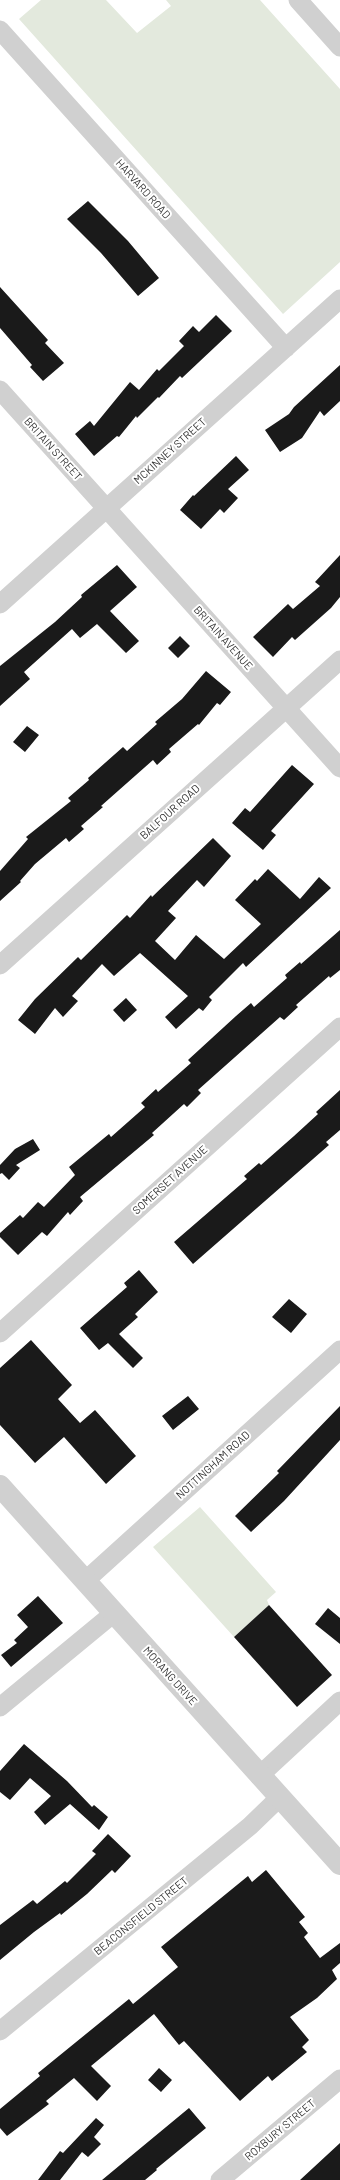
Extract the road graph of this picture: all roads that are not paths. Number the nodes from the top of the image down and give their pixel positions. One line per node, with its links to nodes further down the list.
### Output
1 (298, 0): 3 (street)
2 (0, 30): 5 (street, HARVARD ROAD)
3 (340, 47)
4 (340, 299): 5 (street, MCKINNEY STREET)
5 (286, 348): 7 (street, MCKINNEY STREET)
6 (0, 390): 7 (street, BRITAIN STREET)
7 (106, 508): 8 (street, MCKINNEY STREET); 10 (street, BRITAIN AVENUE)
8 (0, 604)
9 (340, 660): 10 (street, BALFOUR ROAD)
10 (286, 708): 11 (street, BRITAIN AVENUE); 12 (street, BALFOUR ROAD)
11 (340, 768)
12 (0, 965)
13 (340, 1027): 14 (street, SOMERSET AVENUE)
14 (0, 1333)
15 (340, 1350): 17 (street, NOTTINGHAM ROAD)
16 (0, 1486): 17 (street, MORANG DRIVE)
17 (85, 1581): 18 (street, MORANG DRIVE)
18 (114, 1613): 20 (street); 21 (street, MORANG DRIVE)
19 (340, 1701): 21 (street)
20 (0, 1707)
21 (258, 1776): 22 (street, MORANG DRIVE)
22 (279, 1798): 23 (street, MORANG DRIVE); 24 (street, BEACONSFIELD STREET)
23 (340, 1864)
24 (0, 2031)
25 (340, 2079): 26 (street, ROXBURY STREET)
26 (220, 2180)

